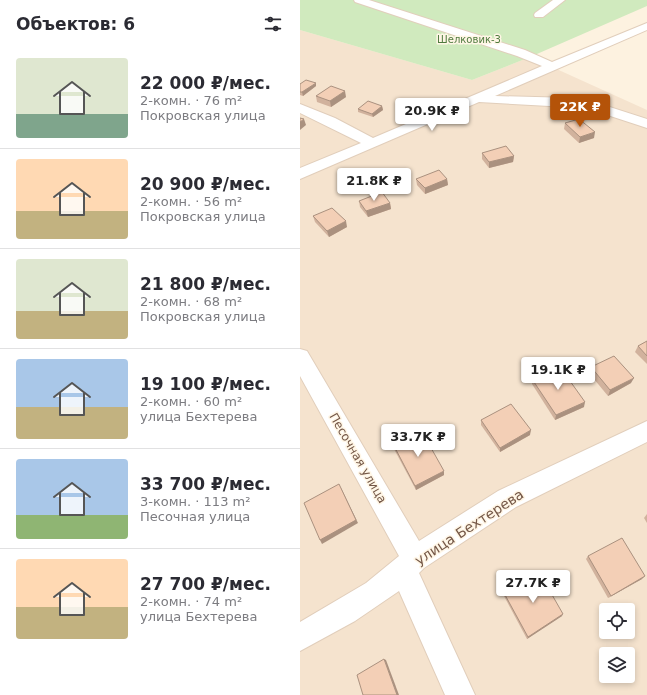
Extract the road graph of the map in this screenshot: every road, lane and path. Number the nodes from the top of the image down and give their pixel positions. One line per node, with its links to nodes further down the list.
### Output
1 (359, 0): 5 (street)
2 (560, 0): 3 (street)
3 (539, 15)
4 (647, 26): 5 (street)
5 (553, 67): 6 (street)
6 (477, 99): 8 (street); 9 (street)
7 (300, 108): 9 (street)
8 (647, 124)
9 (373, 143): 10 (street)
10 (300, 174)
11 (300, 357): 13 (street, Песочная улица)
12 (647, 431): 13 (street, улица Бехтерева)
13 (409, 565): 14 (street, улица Бехтерева); 15 (street, Песочная улица)
14 (300, 637)
15 (460, 695)

